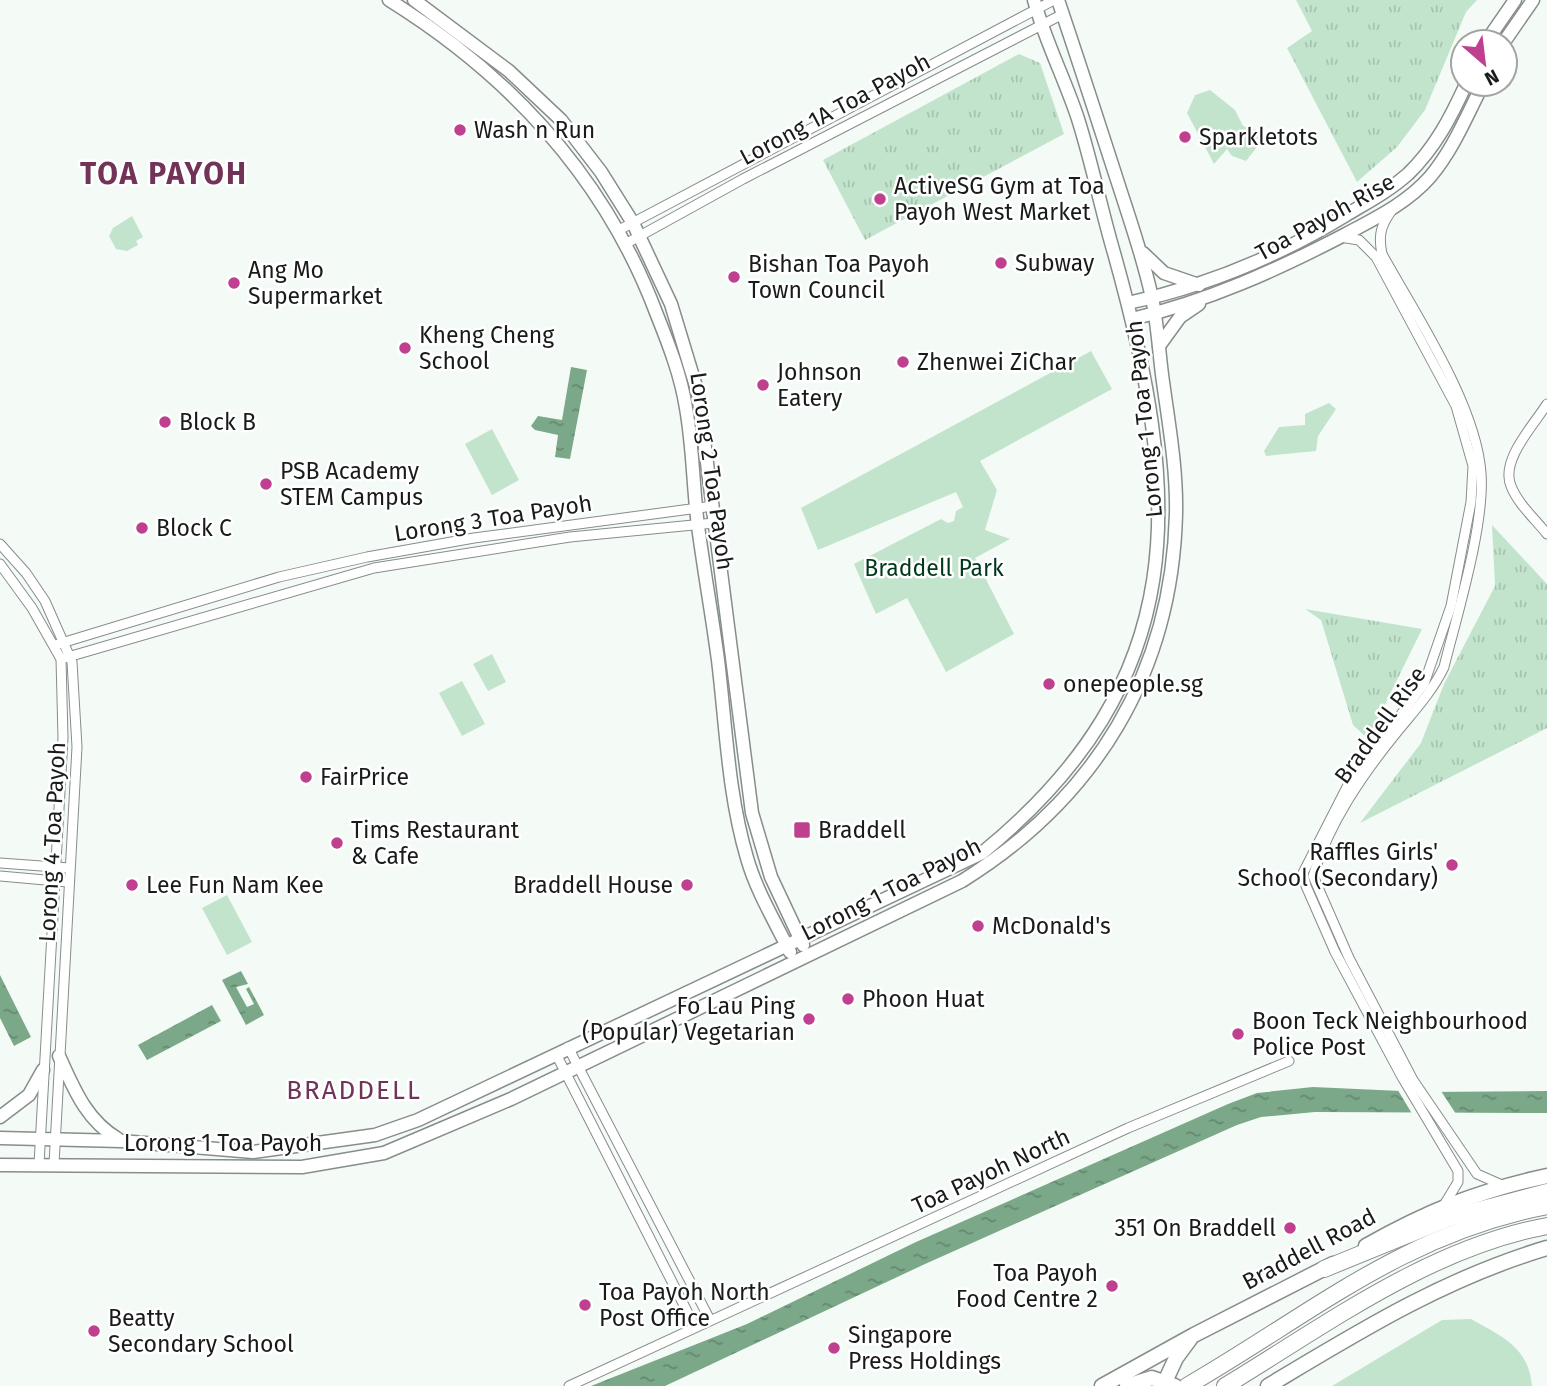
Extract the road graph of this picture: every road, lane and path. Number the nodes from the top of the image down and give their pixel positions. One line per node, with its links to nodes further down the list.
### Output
1 (388, 0): 17 (main road, Lorong 2 Toa Payoh)
2 (414, 0): 16 (main road, Lorong 2 Toa Payoh)
3 (1056, 0): 6 (street, Lorong 1A Toa Payoh); 7 (main road, Lorong 1 Toa Payoh)
4 (1515, 0): 9 (main road)
5 (1533, 0): 10 (main road)
6 (1035, 4): 8 (main road, Lorong 1 Toa Payoh); 13 (street, Lorong 1A Toa Payoh)
7 (1063, 14): 8 (street, Lorong 1A Toa Payoh); 21 (main road, Lorong 1 Toa Payoh)
8 (1042, 23): 14 (street, Lorong 1A Toa Payoh); 25 (main road, Lorong 1 Toa Payoh)
9 (1496, 28)
10 (1514, 28)
11 (1460, 98): 22 (main road, Toa Payoh Rise)
12 (1476, 98): 15 (main road, Toa Payoh Rise)
13 (731, 170): 14 (street); 16 (street, Lorong 1A Toa Payoh)
14 (737, 182): 18 (street, Lorong 1A Toa Payoh)
15 (1393, 208): 19 (main road, Toa Payoh Rise); 30 (street, Braddell Rise)
16 (634, 223): 17 (street, Lorong 1A Toa Payoh); 18 (main road, Lorong 2 Toa Payoh)
17 (619, 230): 20 (main road, Lorong 2 Toa Payoh)
18 (640, 236): 20 (street, Lorong 1A Toa Payoh); 31 (main road, Lorong 2 Toa Payoh)
19 (1339, 237): 23 (main road, Toa Payoh Rise); 30 (street, Braddell Rise)
20 (626, 243): 32 (main road, Lorong 2 Toa Payoh)
21 (1140, 250): 22 (main road); 24 (main road, Lorong 1 Toa Payoh)
22 (1199, 285): 24 (main road, Toa Payoh Rise)
23 (1211, 296): 26 (main road, Toa Payoh Rise); 28 (main road)
24 (1152, 298): 25 (main road, Toa Payoh Rise); 26 (main road, Lorong 1 Toa Payoh)
25 (1128, 303): 27 (main road, Lorong 1 Toa Payoh)
26 (1155, 314): 27 (main road, Toa Payoh Rise); 28 (main road, Lorong 1 Toa Payoh)
27 (1132, 319): 44 (main road, Lorong 1 Toa Payoh)
28 (1159, 347): 45 (main road, Lorong 1 Toa Payoh)
29 (1547, 404): 35 (street)
30 (1464, 421): 63 (street, Braddell Rise)
31 (713, 506): 32 (street, Lorong 3 Toa Payoh); 33 (main road, Lorong 2 Toa Payoh)
32 (697, 507): 34 (main road, Lorong 2 Toa Payoh); 38 (street, Lorong 3 Toa Payoh)
33 (714, 523): 34 (street, Lorong 3 Toa Payoh); 52 (main road, Lorong 2 Toa Payoh)
34 (698, 524): 39 (street, Lorong 3 Toa Payoh); 53 (main road, Lorong 2 Toa Payoh)
35 (1547, 534)
36 (0, 544): 40 (street, Lorong 4 Toa Payoh)
37 (0, 564): 41 (street, Lorong 4 Toa Payoh)
38 (279, 577): 39 (street); 40 (street, Lorong 3 Toa Payoh)
39 (283, 594): 42 (street, Lorong 3 Toa Payoh)
40 (65, 640): 41 (street, Lorong 3 Toa Payoh); 42 (street, Lorong 4 Toa Payoh)
41 (55, 645): 43 (street, Lorong 4 Toa Payoh)
42 (71, 655): 43 (street, Lorong 3 Toa Payoh); 48 (street, Lorong 4 Toa Payoh)
43 (61, 659): 47 (street, Lorong 4 Toa Payoh)
44 (1087, 745): 45 (main road); 52 (main road, Lorong 1 Toa Payoh)
45 (1100, 755): 54 (main road, Lorong 1 Toa Payoh)
46 (0, 863): 47 (street)
47 (55, 867): 48 (street); 50 (street, Lorong 4 Toa Payoh)
48 (69, 868): 51 (street, Lorong 4 Toa Payoh)
49 (0, 876): 50 (street)
50 (54, 881): 51 (street); 61 (street, Lorong 4 Toa Payoh)
51 (68, 883): 58 (street, Lorong 4 Toa Payoh)
52 (800, 938): 53 (main road, Lorong 1 Toa Payoh); 54 (main road, Lorong 2 Toa Payoh)
53 (787, 945): 55 (main road, Lorong 2 Toa Payoh); 56 (main road, Lorong 1 Toa Payoh)
54 (808, 955): 55 (main road, Lorong 1 Toa Payoh)
55 (795, 961): 60 (main road, Lorong 1 Toa Payoh)
56 (568, 1047): 57 (main road, Lorong 1 Toa Payoh); 60 (street)
57 (556, 1054): 62 (street); 68 (main road, Lorong 1 Toa Payoh)
58 (59, 1056): 67 (street, Lorong 4 Toa Payoh); 68 (main road)
59 (1289, 1061): 82 (street, Toa Payoh North)
60 (578, 1066): 62 (main road, Lorong 1 Toa Payoh); 82 (street)
61 (43, 1070): 64 (main road); 66 (street, Lorong 4 Toa Payoh)
62 (565, 1073): 70 (main road, Lorong 1 Toa Payoh); 83 (street)
63 (1409, 1082): 73 (street, Braddell Rise); 75 (street, Braddell Rise)
64 (0, 1117)
65 (0, 1138): 66 (main road, Lorong 1 Toa Payoh)
66 (40, 1139): 67 (main road, Lorong 1 Toa Payoh); 69 (street, Lorong 4 Toa Payoh)
67 (55, 1139): 68 (main road, Lorong 1 Toa Payoh); 70 (street, Lorong 4 Toa Payoh)
68 (121, 1141)
69 (39, 1164): 70 (main road, Lorong 1 Toa Payoh); 71 (main road, Lorong 1 Toa Payoh)
70 (54, 1164)
71 (0, 1165)
72 (1547, 1176): 73 (main road, Braddell Road)
73 (1502, 1185): 75 (main road, Braddell Road)
74 (1547, 1192): 80 (highway)
75 (1444, 1205): 80 (main road, Braddell Road)
76 (1547, 1206): 90 (highway)
77 (1547, 1226): 81 (highway)
78 (1547, 1235): 81 (highway)
79 (1547, 1248): 85 (main road)
80 (1324, 1269): 84 (main road, Braddell Road)
81 (1418, 1272): 91 (highway)
82 (710, 1321): 83 (street, Toa Payoh North)
83 (695, 1327): 87 (street, Toa Payoh North)
84 (1194, 1335): 86 (main road); 88 (main road, Braddell Road)
85 (1294, 1370): 92 (main road); 93 (main road)
86 (1167, 1384): 89 (main road)
87 (569, 1386)
88 (1102, 1386)
89 (1127, 1386)
90 (1187, 1386)
91 (1225, 1386)
92 (1268, 1386)
93 (1275, 1386)

